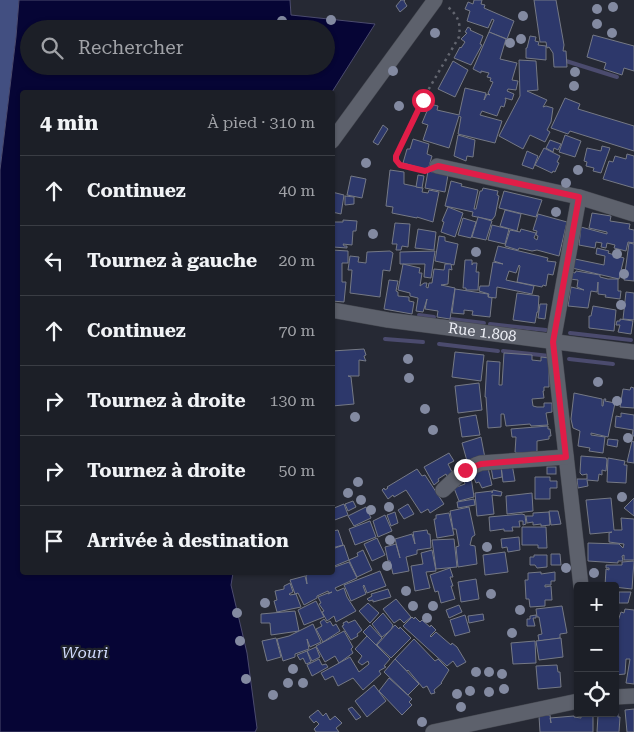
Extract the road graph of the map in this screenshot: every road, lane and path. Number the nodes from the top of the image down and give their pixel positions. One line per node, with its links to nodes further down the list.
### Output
1 (441, 3): 2 (street); 3 (path)
2 (335, 137)
3 (438, 166): 4 (street)
4 (579, 197): 5 (street); 7 (street)
5 (634, 214)
6 (335, 311): 7 (street, Rue 1.808)
7 (553, 342): 8 (street, Rue 1.808); 9 (street)
8 (634, 352)
9 (566, 457): 10 (street); 11 (street)
10 (444, 490)
11 (581, 582)
12 (634, 696): 13 (street)
13 (619, 697)
14 (574, 702): 15 (street)
15 (453, 730): 16 (street)
16 (433, 732)

